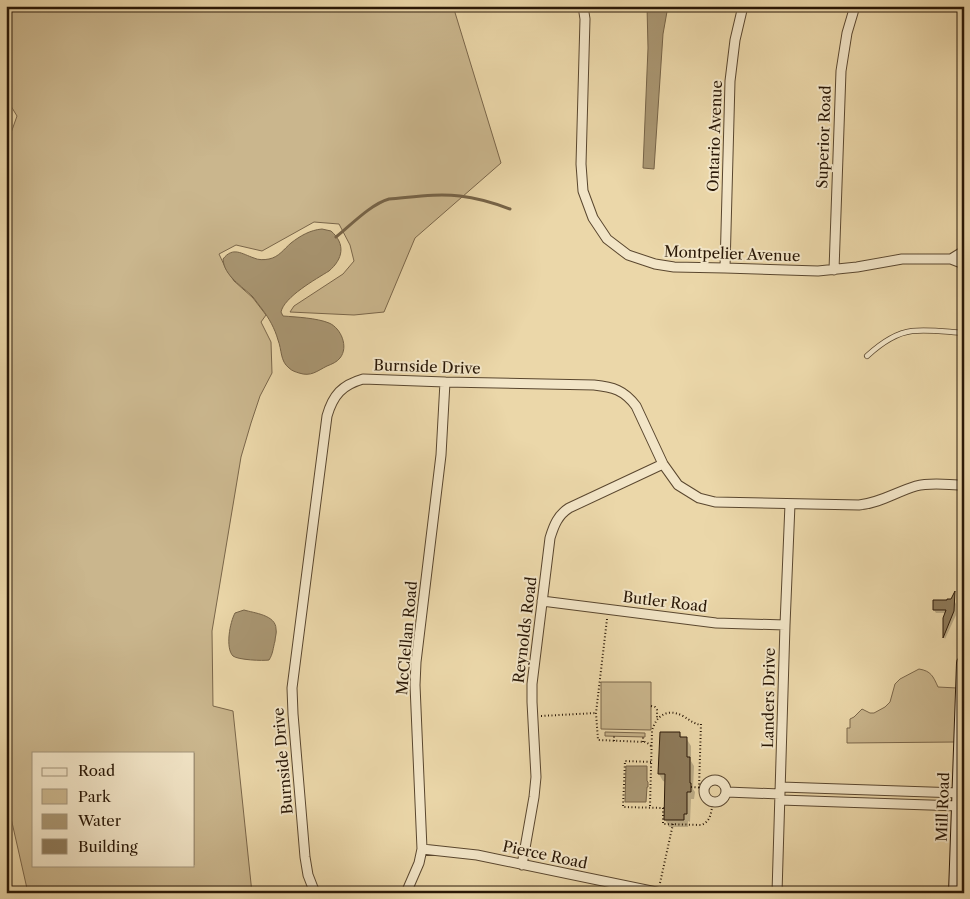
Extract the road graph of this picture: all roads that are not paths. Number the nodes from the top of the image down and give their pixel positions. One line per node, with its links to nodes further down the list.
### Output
1 (583, 6): 7 (street, Montpelier Avenue)
2 (743, 6): 7 (street, Ontario Avenue)
3 (854, 6): 8 (street, Superior Road)
4 (964, 252): 5 (street, Montpelier Avenue)
5 (951, 259): 6 (street, Montpelier Avenue); 8 (street, Montpelier Avenue)
6 (964, 264)
7 (725, 268): 8 (street, Montpelier Avenue)
8 (834, 270)
9 (964, 333): 10 (lane)
10 (867, 356)
11 (445, 382): 12 (street, Burnside Drive); 22 (street, McClellan Road); 25 (street, Burnside Drive)
12 (663, 464): 14 (street, Burnside Drive); 15 (street, Reynolds Road)
13 (964, 485): 14 (street, Burnside Drive)
14 (790, 504): 16 (street, Landers Drive)
15 (542, 601): 16 (street, Butler Road); 23 (street, Reynolds Road)
16 (785, 625): 20 (street, Landers Drive)
17 (964, 663): 18 (street, Mill Road)
18 (963, 734): 21 (street, Mill Road)
19 (726, 792): 19 (street); 20 (street)
20 (780, 793): 21 (street); 21 (street); 27 (street, Landers Drive)
21 (959, 799): 28 (street, Mill Road)
22 (422, 849): 23 (street, Pierce Road); 26 (street, McClellan Road)
23 (522, 865): 24 (street, Pierce Road)
24 (660, 892)
25 (315, 893)
26 (406, 893)
27 (777, 893)
28 (956, 893)

